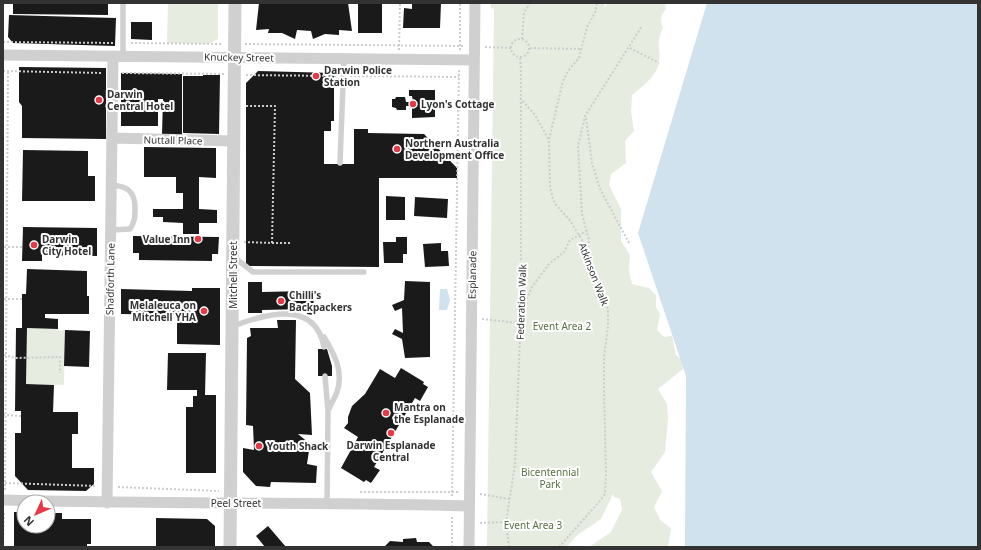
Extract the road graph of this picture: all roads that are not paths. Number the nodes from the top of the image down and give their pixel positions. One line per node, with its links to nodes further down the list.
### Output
1 (123, 3): 5 (lane)
2 (235, 3): 6 (street, Mitchell Street)
3 (475, 3): 8 (street, Esplanade)
4 (3, 55): 5 (street, Knuckey Street)
5 (118, 56): 6 (street, Knuckey Street); 9 (street, Shadforth Lane)
6 (234, 57): 7 (street, Knuckey Street); 10 (street, Mitchell Street)
7 (344, 59): 8 (street, Knuckey Street); 11 (lane)
8 (474, 60): 25 (street, Esplanade)
9 (112, 138): 10 (street, Nuttall Place); 12 (street, Shadforth Lane)
10 (234, 141): 14 (street, Mitchell Street)
11 (340, 163)
12 (111, 185): 13 (street, Shadforth Lane); 13 (lane)
13 (111, 230): 23 (street, Shadforth Lane)
14 (233, 256): 15 (lane); 16 (street, Mitchell Street)
15 (364, 272)
16 (233, 326): 17 (lane); 21 (street, Mitchell Street)
17 (320, 331): 18 (lane); 20 (lane)
18 (324, 347)
19 (325, 376): 20 (lane)
20 (328, 411): 24 (lane)
21 (230, 497): 23 (street, Peel Street); 24 (street, Peel Street); 26 (street, Mitchell Street)
22 (4, 500): 23 (street, Peel Street)
23 (107, 503)
24 (327, 503): 25 (street, Peel Street)
25 (470, 506): 27 (street, Esplanade)
26 (230, 547)
27 (469, 547)

